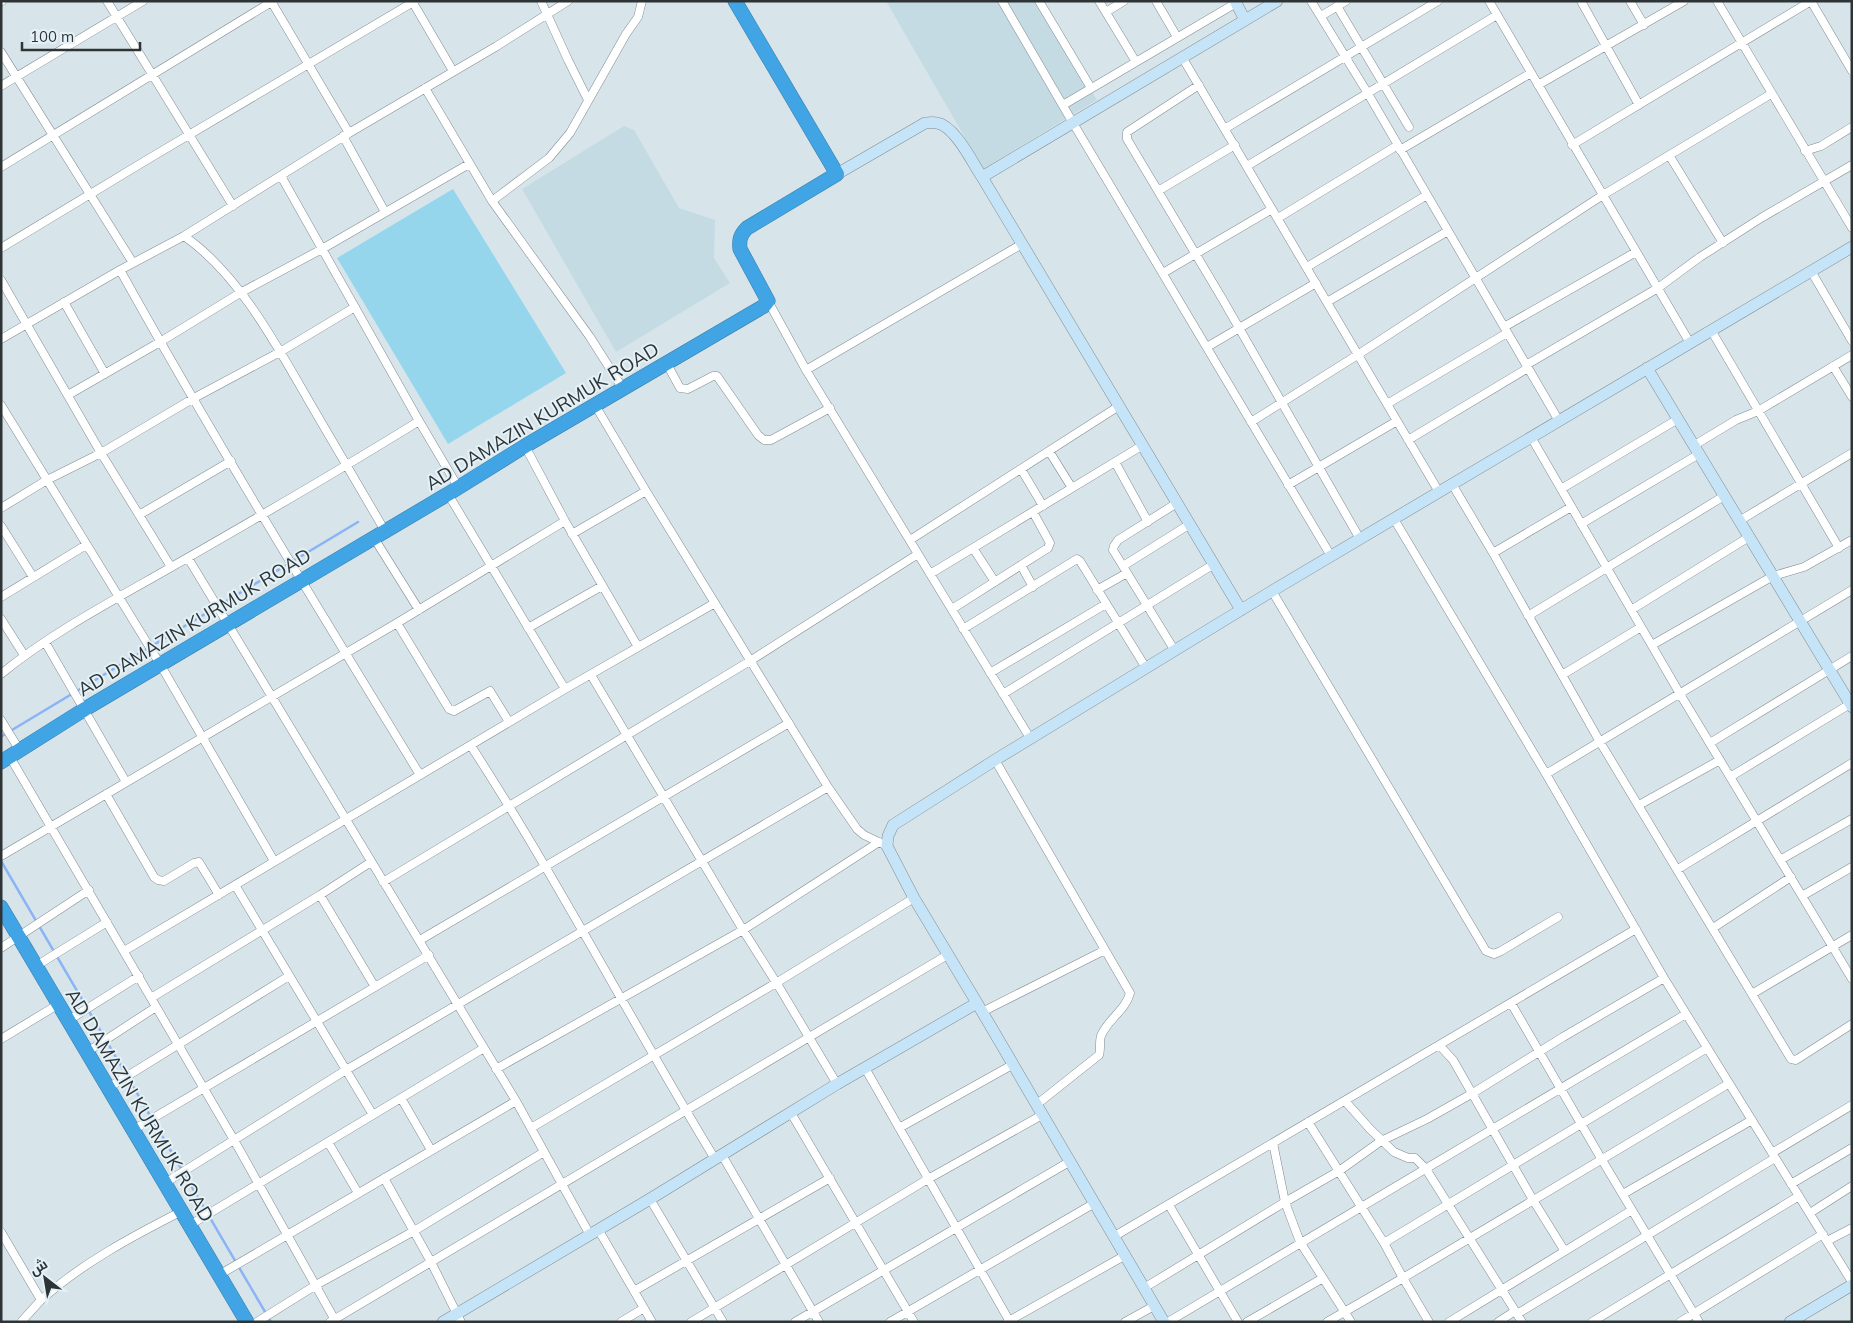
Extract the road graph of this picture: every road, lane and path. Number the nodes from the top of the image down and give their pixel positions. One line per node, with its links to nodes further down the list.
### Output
1 (107, 1): 29 (street)
2 (142, 1): 29 (street)
3 (541, 1): 26 (street)
4 (568, 1): 26 (street)
5 (642, 1): 55 (street)
6 (734, 1): 74 (highway)
7 (1002, 1): 56 (street)
8 (1039, 1): 52 (street)
9 (1099, 1): 25 (street)
10 (1124, 1): 25 (street)
11 (1156, 1): 32 (street)
12 (1277, 1): 30 (street)
13 (1311, 1): 28 (street)
14 (1346, 1): 24 (street)
15 (1438, 1): 35 (street)
16 (1489, 1): 27 (street)
17 (1581, 1): 34 (street)
18 (1630, 1): 31 (street)
19 (1684, 1): 31 (street)
20 (1717, 1): 33 (street)
21 (271, 2): 41 (street); 45 (street)
22 (413, 2): 41 (street); 42 (street)
23 (1235, 2): 30 (street); 32 (street)
24 (1337, 6): 28 (street); 35 (street)
25 (1106, 12): 40 (street)
26 (548, 14): 42 (street); 55 (street)
27 (1497, 15): 44 (street); 47 (street)
28 (1321, 16): 37 (street)
29 (116, 17): 45 (street); 46 (street)
30 (1245, 20): 38 (street)
31 (1644, 25): 34 (street)
32 (1177, 37): 40 (street)
33 (1742, 43): 39 (street); 54 (street); 57 (street)
34 (1607, 46): 49 (street); 57 (street)
35 (1360, 47): 37 (street); 47 (street)
36 (1, 52): 46 (street)
37 (1345, 56): 53 (street); 61 (street)
38 (1182, 57): 48 (street); 58 (street)
39 (1849, 61): 43 (street)
40 (1136, 62): 52 (street)
41 (308, 64): 62 (street); 63 (street)
42 (453, 71): 51 (street)
43 (1852, 71)
44 (1531, 73): 49 (street); 67 (street)
45 (151, 75): 62 (street); 64 (street)
46 (16, 77): 50 (street); 64 (street)
47 (1382, 83): 53 (street); 59 (street)
48 (1199, 85): 61 (street); 78 (street)
49 (1538, 85): 66 (street)
50 (1, 86)
51 (425, 88): 63 (street); 70 (street)
52 (1091, 88): 56 (street)
53 (1367, 92): 67 (street); 72 (street)
54 (1771, 94): 68 (street); 69 (street)
55 (588, 100): 82 (street)
56 (1063, 105): 58 (street)
57 (1639, 105): 66 (street)
58 (1073, 123): 76 (street); 101 (street)
59 (1409, 127)
60 (1852, 127): 68 (street)
61 (1226, 128): 65 (street)
62 (189, 134): 80 (street); 83 (street)
63 (346, 134): 75 (street); 85 (street)
64 (52, 135): 73 (street); 80 (street)
65 (1235, 145): 72 (street); 78 (street)
66 (1572, 145): 79 (street)
67 (1399, 148): 81 (street); 86 (street)
68 (1805, 151): 77 (street)
69 (1669, 155): 79 (street); 90 (street)
70 (469, 164): 82 (street); 85 (street)
71 (1852, 165): 77 (street)
72 (1247, 166): 84 (street)
73 (1, 167)
74 (837, 174): 76 (street); 107 (highway)
75 (281, 176): 83 (street); 94 (street)
76 (982, 177): 91 (street)
77 (1823, 182): 87 (street); 90 (street)
78 (1158, 191): 96 (street)
79 (1603, 194): 95 (street); 102 (street)
80 (89, 195): 93 (street); 97 (street)
81 (1427, 195): 88 (street); 98 (street)
82 (492, 200): 129 (street)
83 (233, 206): 89 (street)
84 (1272, 209): 86 (street); 96 (street)
85 (385, 212): 94 (street)
86 (1278, 218): 98 (street)
87 (1852, 228)
88 (1448, 231): 102 (street); 109 (street)
89 (184, 236): 97 (street); 106 (street)
90 (1723, 243): 105 (street)
91 (1022, 244): 127 (street); 137 (street)
92 (1852, 247): 100 (street)
93 (1, 248)
94 (322, 248): 106 (street); 110 (street)
95 (1636, 252): 105 (street); 113 (street)
96 (1195, 254): 101 (street); 112 (street)
97 (133, 263): 99 (street)
98 (1307, 267): 104 (street)
99 (120, 270): 108 (street); 117 (street)
100 (1811, 271): 114 (street); 116 (street)
101 (1162, 272): 119 (street)
102 (1475, 278): 113 (street); 121 (street)
103 (1, 280): 111 (street)
104 (1316, 283): 109 (street); 112 (street)
105 (1658, 288): 118 (street); 124 (street)
106 (240, 293): 117 (street); 120 (street)
107 (768, 301): 123 (highway, AD DAMAZIN KURMUK ROAD); 127 (street)
108 (64, 302): 111 (street); 128 (street)
109 (1327, 302): 121 (street)
110 (355, 307): 120 (street); 142 (street)
111 (26, 324): 115 (street); 130 (street)
112 (1239, 328): 119 (street); 133 (street)
113 (1506, 330): 124 (street); 134 (street)
114 (1711, 330): 118 (street); 139 (street)
115 (1, 339)
116 (1852, 341)
117 (160, 342): 128 (street); 132 (street)
118 (1690, 343): 126 (street)
119 (1207, 347): 144 (street)
120 (280, 352): 132 (street); 155 (street)
121 (1359, 354): 133 (street); 134 (street)
122 (1852, 354): 125 (street)
123 (666, 364): 129 (highway, AD DAMAZIN KURMUK ROAD); 138 (street)
124 (1527, 366): 143 (street); 146 (street)
125 (1833, 366): 131 (street); 139 (street)
126 (1647, 368): 141 (street); 143 (street)
127 (806, 370): 138 (street)
128 (105, 374): 130 (street)
129 (624, 389): 136 (highway, AD DAMAZIN KURMUK ROAD)
130 (68, 396): 152 (street)
131 (1852, 397)
132 (194, 398): 152 (street); 153 (street)
133 (1283, 402): 144 (street); 156 (street)
134 (1387, 404): 140 (street)
135 (1, 405): 158 (street)
136 (596, 405): 148 (highway, AD DAMAZIN KURMUK ROAD); 165 (street)
137 (1119, 406): 147 (street); 150 (street)
138 (830, 408): 186 (street)
139 (1758, 410): 149 (street); 159 (street)
140 (1397, 420): 146 (street); 156 (street)
141 (1678, 420): 149 (street); 163 (street)
142 (419, 421): 155 (street); 164 (street)
143 (1559, 421): 145 (street)
144 (1251, 422): 161 (street)
145 (1531, 438): 160 (street); 163 (street)
146 (1408, 440): 166 (street)
147 (1143, 445): 154 (street); 168 (street)
148 (525, 446): 164 (highway, AD DAMAZIN KURMUK ROAD); 176 (street)
149 (1696, 450): 167 (street); 180 (street)
150 (1049, 451): 157 (street); 162 (street)
151 (1852, 452): 159 (street)
152 (101, 453): 158 (street); 173 (street)
153 (231, 461): 173 (street); 174 (street)
154 (1115, 462): 162 (street); 178 (street)
155 (346, 465): 174 (street); 182 (street)
156 (1319, 467): 161 (street); 185 (street)
157 (1021, 469): 169 (street); 186 (street)
158 (47, 480): 171 (street); 188 (street)
159 (1802, 483): 177 (street); 190 (street)
160 (1452, 484): 166 (street); 191 (street)
161 (1288, 485): 193 (street)
162 (1072, 488): 169 (street)
163 (1561, 489): 170 (street)
164 (453, 490): 182 (highway, AD DAMAZIN KURMUK ROAD); 197 (street)
165 (646, 491): 183 (street); 213 (street)
166 (1439, 492): 175 (street)
167 (1724, 496): 177 (street); 199 (street)
168 (1178, 503): 178 (street); 179 (street)
169 (1044, 506): 172 (street)
170 (1571, 507): 180 (street); 191 (street)
171 (1, 508)
172 (1033, 512): 189 (street); 196 (street)
173 (139, 514): 198 (street)
174 (262, 515): 194 (street); 204 (street)
175 (1394, 519): 185 (street); 263 (street)
176 (565, 521): 183 (street); 197 (street)
177 (1739, 521): 184 (street)
178 (1148, 522): 200 (street)
179 (1190, 524): 195 (street); 200 (street)
180 (1581, 524): 199 (street)
181 (1, 526): 203 (street)
182 (379, 534): 204 (highway, AD DAMAZIN KURMUK ROAD); 217 (street)
183 (572, 534): 206 (street)
184 (1749, 537): 202 (street); 219 (street)
185 (1360, 539): 193 (street)
186 (910, 540): 192 (street)
187 (1852, 540): 190 (street)
188 (86, 545): 203 (street); 212 (street)
189 (973, 548): 201 (street); 205 (street)
190 (1839, 548): 202 (street)
191 (1493, 553): 220 (street)
192 (918, 554): 201 (street); 236 (street)
193 (1331, 556): 210 (street)
194 (188, 558): 198 (street); 225 (street)
195 (1214, 564): 215 (street); 218 (street)
196 (1021, 565): 205 (street); 207 (street)
197 (491, 566): 217 (street); 227 (street)
198 (171, 568): 212 (street)
199 (1607, 568): 219 (street); 220 (street)
200 (1125, 570): 208 (street); 215 (street)
201 (930, 574): 216 (street)
202 (1772, 576): 222 (street); 230 (street)
203 (33, 577): 211 (street)
204 (302, 579): 225 (highway, AD DAMAZIN KURMUK ROAD); 233 (street)
205 (995, 582): 216 (street)
206 (602, 586): 227 (street); 231 (street)
207 (1033, 586): 208 (street); 228 (street)
208 (1097, 590): 214 (street)
209 (1852, 590): 222 (street)
210 (1272, 591): 218 (street); 294 (street)
211 (1, 597)
212 (118, 598): 229 (street); 237 (street)
213 (715, 603): 231 (street); 236 (street)
214 (1106, 604): 224 (street); 240 (street)
215 (1147, 606): 224 (street); 232 (street)
216 (952, 609): 228 (street)
217 (419, 610): 223 (street)
218 (1241, 610): 232 (street)
219 (1631, 610): 226 (street)
220 (1528, 616): 243 (street)
221 (1, 619): 234 (street)
222 (1800, 621): 239 (street); 246 (street)
223 (398, 623): 233 (street); 251 (street)
224 (1118, 623): 238 (street); 245 (street)
225 (227, 624): 237 (highway, AD DAMAZIN KURMUK ROAD); 247 (street)
226 (1641, 627): 230 (street); 243 (street)
227 (528, 628): 244 (street)
228 (963, 628): 240 (street)
229 (45, 642): 234 (street); 249 (street)
230 (1652, 645): 246 (street)
231 (638, 647): 242 (street)
232 (1174, 651): 238 (street)
233 (346, 653): 247 (street); 264 (street)
234 (24, 655): 241 (street)
235 (1852, 656): 239 (street)
236 (750, 661): 252 (street); 253 (street)
237 (160, 664): 249 (highway, AD DAMAZIN KURMUK ROAD); 254 (street)
238 (1146, 668): 255 (street)
239 (1830, 670): 248 (street); 257 (street)
240 (990, 673): 245 (street)
241 (1, 674)
242 (591, 674): 244 (street); 253 (street)
243 (1562, 675): 256 (street)
244 (565, 689): 251 (street)
245 (1003, 694): 255 (street)
246 (1680, 694): 256 (street); 257 (street)
247 (272, 696): 254 (street); 272 (street)
248 (1851, 706): 265 (street)
249 (85, 709): 259 (highway, AD DAMAZIN KURMUK ROAD); 266 (street)
250 (1, 720): 259 (street)
251 (509, 722): 258 (street)
252 (788, 723): 267 (street); 269 (street)
253 (628, 734): 269 (street); 271 (street)
254 (202, 738): 266 (street); 280 (street)
255 (1030, 738): 260 (street)
256 (1600, 742): 263 (street); 270 (street)
257 (1710, 743): 261 (street)
258 (471, 746): 264 (street); 271 (street)
259 (10, 756): 275 (street)
260 (995, 760): 276 (street); 306 (street)
261 (1720, 760): 265 (street); 270 (street)
262 (1852, 763): 274 (street)
263 (1546, 774): 297 (street)
264 (420, 775): 272 (street)
265 (1730, 777): 274 (street)
266 (126, 782): 268 (street)
267 (828, 787): 276 (street); 279 (street)
268 (106, 794): 275 (street); 289 (street)
269 (664, 796): 279 (street); 282 (street)
270 (1639, 804): 284 (street)
271 (510, 807): 282 (street); 286 (street)
272 (346, 819): 280 (street); 281 (street)
273 (1852, 819): 278 (street)
274 (1756, 822): 278 (street); 284 (street)
275 (51, 827): 277 (street); 288 (street)
276 (883, 844): 292 (street); 299 (street)
277 (1, 856)
278 (1780, 860): 285 (street)
279 (701, 861): 299 (street); 300 (street)
280 (274, 862): 287 (street)
281 (371, 862): 286 (street); 290 (street)
282 (545, 866): 300 (street); 303 (street)
283 (1852, 867): 291 (street)
284 (1678, 869): 296 (street)
285 (1790, 877): 291 (street); 296 (street)
286 (383, 882): 303 (street)
287 (235, 885): 289 (street); 298 (street)
288 (89, 890): 295 (street); 302 (street)
289 (219, 895): 307 (street)
290 (320, 895): 298 (street); 316 (street)
291 (1802, 896): 304 (street)
292 (914, 898): 308 (street); 315 (street)
293 (1, 907): 302 (highway, AD DAMAZIN KURMUK ROAD)
294 (1558, 917)
295 (107, 922): 307 (street); 310 (street)
296 (1713, 928): 317 (street)
297 (1636, 929): 313 (street); 320 (street)
298 (262, 930): 312 (street); 318 (street)
299 (742, 930): 315 (street); 319 (street)
300 (582, 932): 319 (street); 322 (street)
301 (1852, 935): 304 (street)
302 (19, 937): 305 (street); 310 (highway, AD DAMAZIN KURMUK ROAD)
303 (420, 940): 309 (street)
304 (1832, 947): 314 (street); 317 (street)
305 (1, 948)
306 (1104, 950): 324 (street); 352 (street)
307 (124, 951): 311 (street)
308 (949, 954): 324 (street); 329 (street)
309 (429, 955): 316 (street); 322 (street)
310 (36, 966): 321 (highway, AD DAMAZIN KURMUK ROAD)
311 (139, 976): 318 (street); 326 (street)
312 (289, 976): 327 (street); 331 (street)
313 (1664, 978): 325 (street); 336 (street)
314 (1852, 979)
315 (776, 983): 329 (street); 337 (street)
316 (375, 987): 327 (street)
317 (1752, 994): 328 (street)
318 (151, 998): 323 (street)
319 (620, 999): 337 (street); 340 (street)
320 (1511, 1003): 332 (street); 336 (street)
321 (59, 1004): 326 (highway, AD DAMAZIN KURMUK ROAD); 330 (street)
322 (457, 1004): 333 (street); 341 (street)
323 (156, 1007): 331 (street); 335 (street)
324 (979, 1008): 338 (street); 339 (street)
325 (1686, 1014): 334 (street); 346 (street)
326 (69, 1020): 335 (highway, AD DAMAZIN KURMUK ROAD)
327 (317, 1022): 341 (street); 345 (street)
328 (1852, 1024)
329 (808, 1036): 342 (street); 353 (street)
330 (1, 1039)
331 (178, 1044): 344 (street); 345 (street)
332 (1439, 1045): 347 (street); 350 (street)
333 (484, 1048): 340 (street); 348 (street)
334 (1706, 1048): 343 (street); 358 (street)
335 (87, 1052): 344 (highway, AD DAMAZIN KURMUK ROAD)
336 (1539, 1052): 346 (street); 347 (street)
337 (654, 1056): 353 (street); 359 (street)
338 (1012, 1065): 352 (street); 360 (street)
339 (865, 1068): 342 (street); 360 (street)
340 (496, 1069): 349 (street)
341 (346, 1070): 355 (street); 363 (street)
342 (837, 1084): 354 (street)
343 (1728, 1084): 356 (street); 372 (street)
344 (108, 1088): 362 (highway, AD DAMAZIN KURMUK ROAD)
345 (204, 1088): 362 (street); 363 (street)
346 (1560, 1089): 358 (street); 361 (street)
347 (1473, 1093): 361 (street); 364 (street)
348 (401, 1098): 355 (street); 368 (street)
349 (516, 1100): 359 (street); 368 (street)
350 (1345, 1100): 357 (street); 364 (street)
351 (1852, 1105): 370 (street)
352 (1039, 1110): 373 (street); 379 (street)
353 (686, 1111): 371 (street); 382 (street)
354 (791, 1113): 371 (street); 378 (street)
355 (373, 1115): 365 (street)
356 (1752, 1120): 370 (street); 386 (street)
357 (1308, 1122): 366 (street); 376 (street)
358 (1581, 1124): 372 (street); 374 (street)
359 (531, 1128): 369 (street)
360 (899, 1128): 379 (street)
361 (1492, 1129): 374 (street); 375 (street)
362 (133, 1130): 380 (highway, AD DAMAZIN KURMUK ROAD)
363 (234, 1140): 380 (street); 381 (street)
364 (1381, 1141): 375 (street); 376 (street)
365 (328, 1142): 381 (street); 385 (street)
366 (1274, 1143): 390 (street); 392 (street)
367 (1852, 1148): 383 (street)
368 (431, 1150): 377 (street)
369 (544, 1152): 382 (street); 403 (street)
370 (1773, 1156): 383 (street); 407 (street)
371 (719, 1157): 388 (street); 398 (street)
372 (1602, 1160): 386 (street); 389 (street)
373 (1069, 1162): 391 (street); 401 (street)
374 (1513, 1164): 389 (street); 393 (street)
375 (1426, 1169): 393 (street); 394 (street)
376 (1339, 1171): 390 (street); 394 (street)
377 (384, 1178): 385 (street); 403 (street)
378 (830, 1178): 398 (street); 399 (street)
379 (928, 1179): 399 (street); 401 (street)
380 (165, 1183): 396 (highway, AD DAMAZIN KURMUK ROAD)
381 (259, 1183): 400 (street); 406 (street)
382 (562, 1183): 405 (street); 417 (street)
383 (1791, 1184): 387 (street)
384 (1852, 1186): 397 (street)
385 (358, 1193): 406 (street)
386 (1623, 1194): 395 (street)
387 (1799, 1196): 397 (street); 422 (street)
388 (650, 1199): 405 (street); 416 (street)
389 (1533, 1200): 409 (street); 413 (street)
390 (1285, 1202): 411 (street); 414 (street)
391 (1094, 1204): 408 (street); 420 (street)
392 (1168, 1205): 408 (street); 414 (street)
393 (1448, 1205): 409 (street); 412 (street)
394 (1361, 1206): 411 (street); 412 (street)
395 (1632, 1210): 407 (street); 413 (street)
396 (182, 1211): 400 (highway, AD DAMAZIN KURMUK ROAD); 431 (street)
397 (1810, 1213): 410 (street)
398 (758, 1218): 416 (street); 418 (street)
399 (856, 1222): 418 (street); 419 (street)
400 (190, 1225): 421 (highway, AD DAMAZIN KURMUK ROAD)
401 (956, 1227): 419 (street); 420 (street)
402 (1852, 1228): 410 (street)
403 (414, 1231): 417 (street); 426 (street)
404 (1, 1232): 431 (street)
405 (594, 1232): 429 (street); 440 (street)
406 (287, 1234): 421 (street); 426 (street)
407 (1648, 1235): 422 (street); 438 (street)
408 (1113, 1237): 415 (street)
409 (1470, 1238): 424 (street); 428 (street)
410 (1825, 1238): 425 (street); 439 (street)
411 (1300, 1242): 423 (street); 430 (street)
412 (1384, 1243): 424 (street)
413 (1564, 1250): 428 (street)
414 (1199, 1255): 427 (street); 430 (street)
415 (1124, 1256): 427 (street); 443 (street)
416 (686, 1261): 429 (street); 434 (street)
417 (432, 1262): 440 (street); 442 (street)
418 (786, 1265): 434 (street); 435 (street)
419 (883, 1269): 435 (street); 436 (street)
420 (980, 1269): 436 (street); 443 (street)
421 (219, 1274): 444 (highway, AD DAMAZIN KURMUK ROAD)
422 (1671, 1274): 439 (street); 466 (street)
423 (1323, 1278): 437 (street); 459 (street)
424 (1403, 1278): 437 (street); 462 (street)
425 (1852, 1284): 469 (street)
426 (316, 1285): 442 (street); 445 (street)
427 (1144, 1288): 432 (street)
428 (1502, 1289): 438 (street); 463 (street)
429 (634, 1291): 433 (street)
430 (1220, 1291): 457 (street); 458 (street)
431 (41, 1300): 441 (street)
432 (1154, 1306): 455 (street); 456 (street)
433 (644, 1308): 447 (street); 448 (street)
434 (714, 1308): 449 (street); 450 (street)
435 (813, 1311): 451 (street); 452 (street)
436 (908, 1311): 453 (street); 454 (street)
437 (1345, 1311): 460 (street); 461 (street)
438 (1516, 1313): 464 (street); 465 (street)
439 (1694, 1313): 467 (street); 468 (street)
440 (459, 1318): 446 (street)
441 (22, 1321)
442 (334, 1321)
443 (1009, 1321)
444 (247, 1322)
445 (257, 1322)
446 (443, 1322)
447 (621, 1322)
448 (652, 1322)
449 (691, 1322)
450 (722, 1322)
451 (794, 1322)
452 (819, 1322)
453 (890, 1322)
454 (914, 1322)
455 (1126, 1322)
456 (1164, 1322)
457 (1168, 1322)
458 (1238, 1322)
459 (1247, 1322)
460 (1327, 1322)
461 (1351, 1322)
462 (1429, 1322)
463 (1449, 1322)
464 (1498, 1322)
465 (1522, 1322)
466 (1592, 1322)
467 (1680, 1322)
468 (1699, 1322)
469 (1790, 1322)

